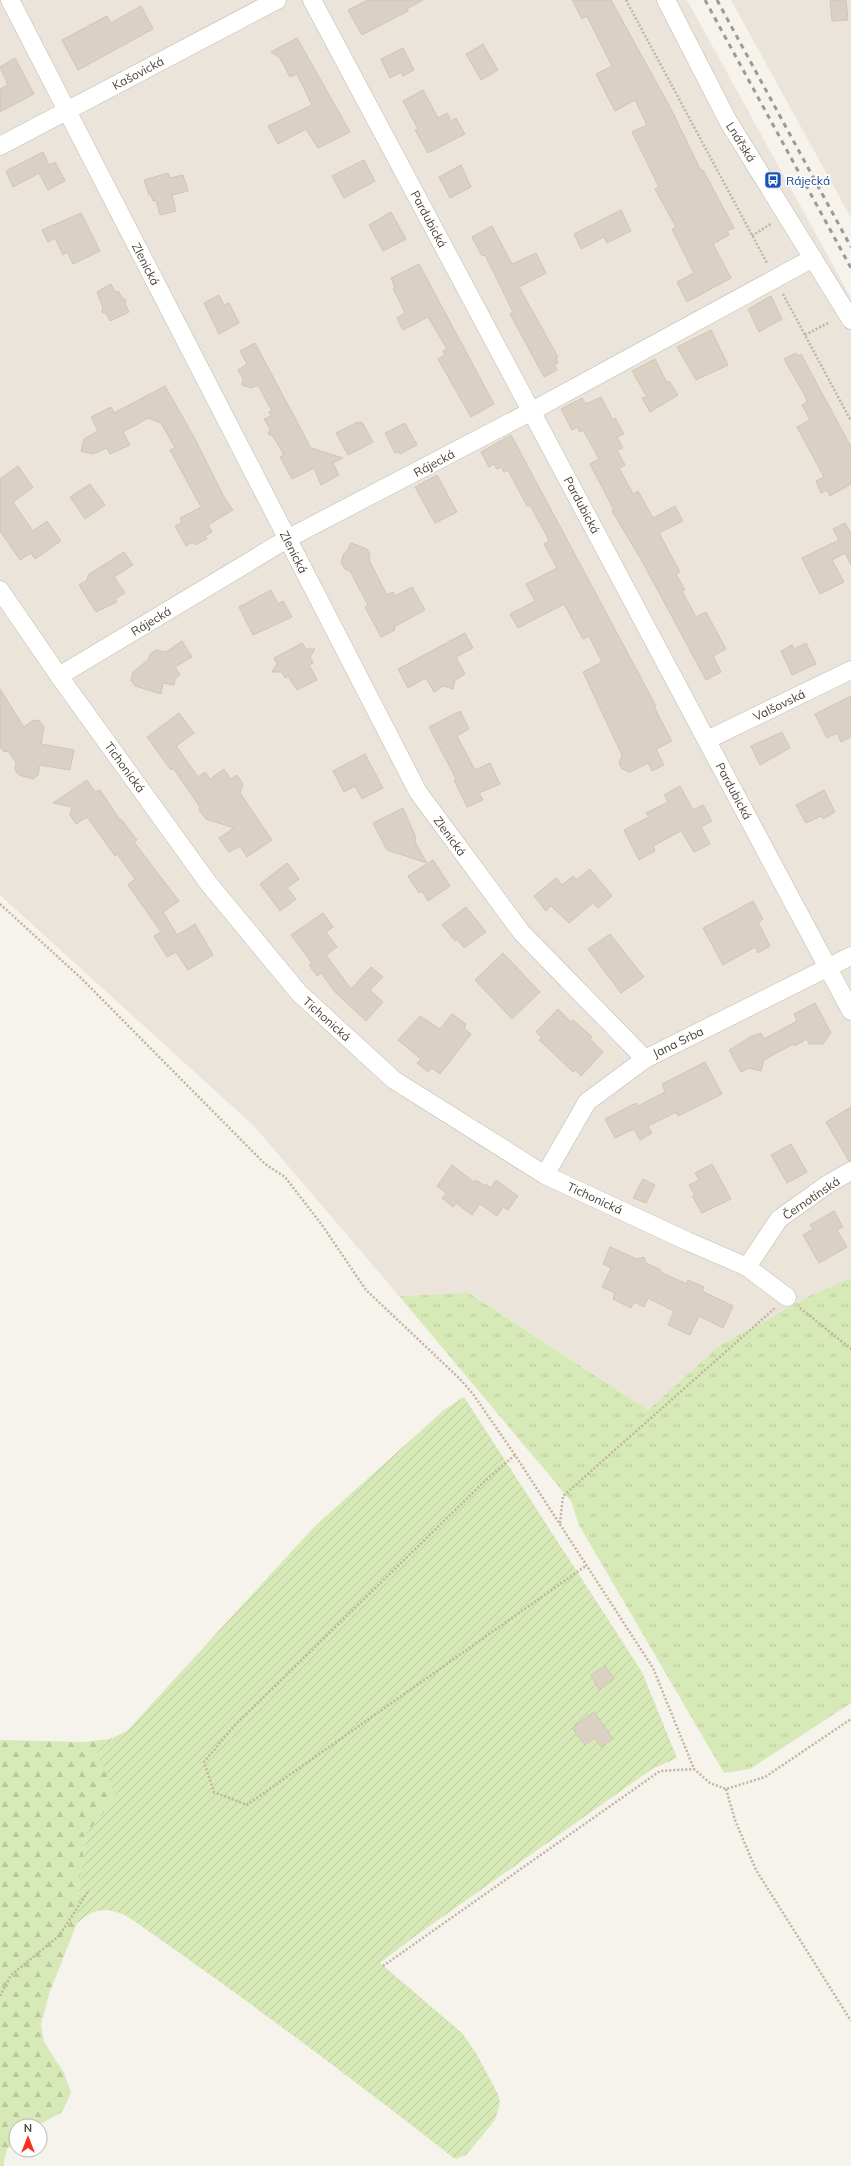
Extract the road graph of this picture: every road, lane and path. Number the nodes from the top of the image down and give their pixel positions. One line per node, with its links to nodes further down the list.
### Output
1 (10, 0): 6 (street, Zlenická)
2 (277, 0): 6 (street, Kašovická)
3 (312, 0): 15 (street, Pardubická)
4 (626, 0): 9 (path)
5 (666, 0): 8 (street, Lnářská)
6 (68, 110): 7 (street, Kašovická); 17 (street, Zlenická)
7 (0, 146)
8 (786, 214): 9 (path); 10 (street, Lnářská)
9 (752, 236): 11 (path)
10 (813, 258): 11 (street, Rájecká); 12 (street, Lnářská)
11 (775, 279): 14 (path); 15 (street, Rájecká)
12 (851, 320)
13 (830, 322): 14 (path)
14 (805, 335): 16 (path)
15 (532, 411): 17 (street, Rájecká); 21 (street, Pardubická)
16 (851, 421)
17 (287, 539): 20 (street, Rájecká); 26 (street, Zlenická)
18 (0, 590): 20 (street, Tichonická)
19 (851, 670): 21 (street, Valšovská)
20 (60, 676): 28 (street, Tichonická)
21 (707, 740): 24 (street, Pardubická)
22 (0, 904): 32 (path)
23 (851, 956): 24 (street, Jana Srba)
24 (828, 968): 25 (street, Pardubická); 26 (street, Jana Srba)
25 (851, 1011)
26 (645, 1059): 28 (street, Jana Srba)
27 (851, 1171): 29 (street, Černotínská)
28 (545, 1175): 29 (street, Tichonická)
29 (747, 1266): 30 (street, Tichonická)
30 (787, 1297): 31 (path); 33 (path)
31 (851, 1349)
32 (515, 1455): 33 (path); 34 (path)
33 (560, 1524): 34 (path)
34 (587, 1565): 36 (path)
35 (851, 1719): 37 (path)
36 (694, 1769): 37 (path); 39 (path)
37 (726, 1789): 41 (path)
38 (89, 1890): 40 (path)
39 (383, 1966)
40 (0, 1996)
41 (851, 2021)

